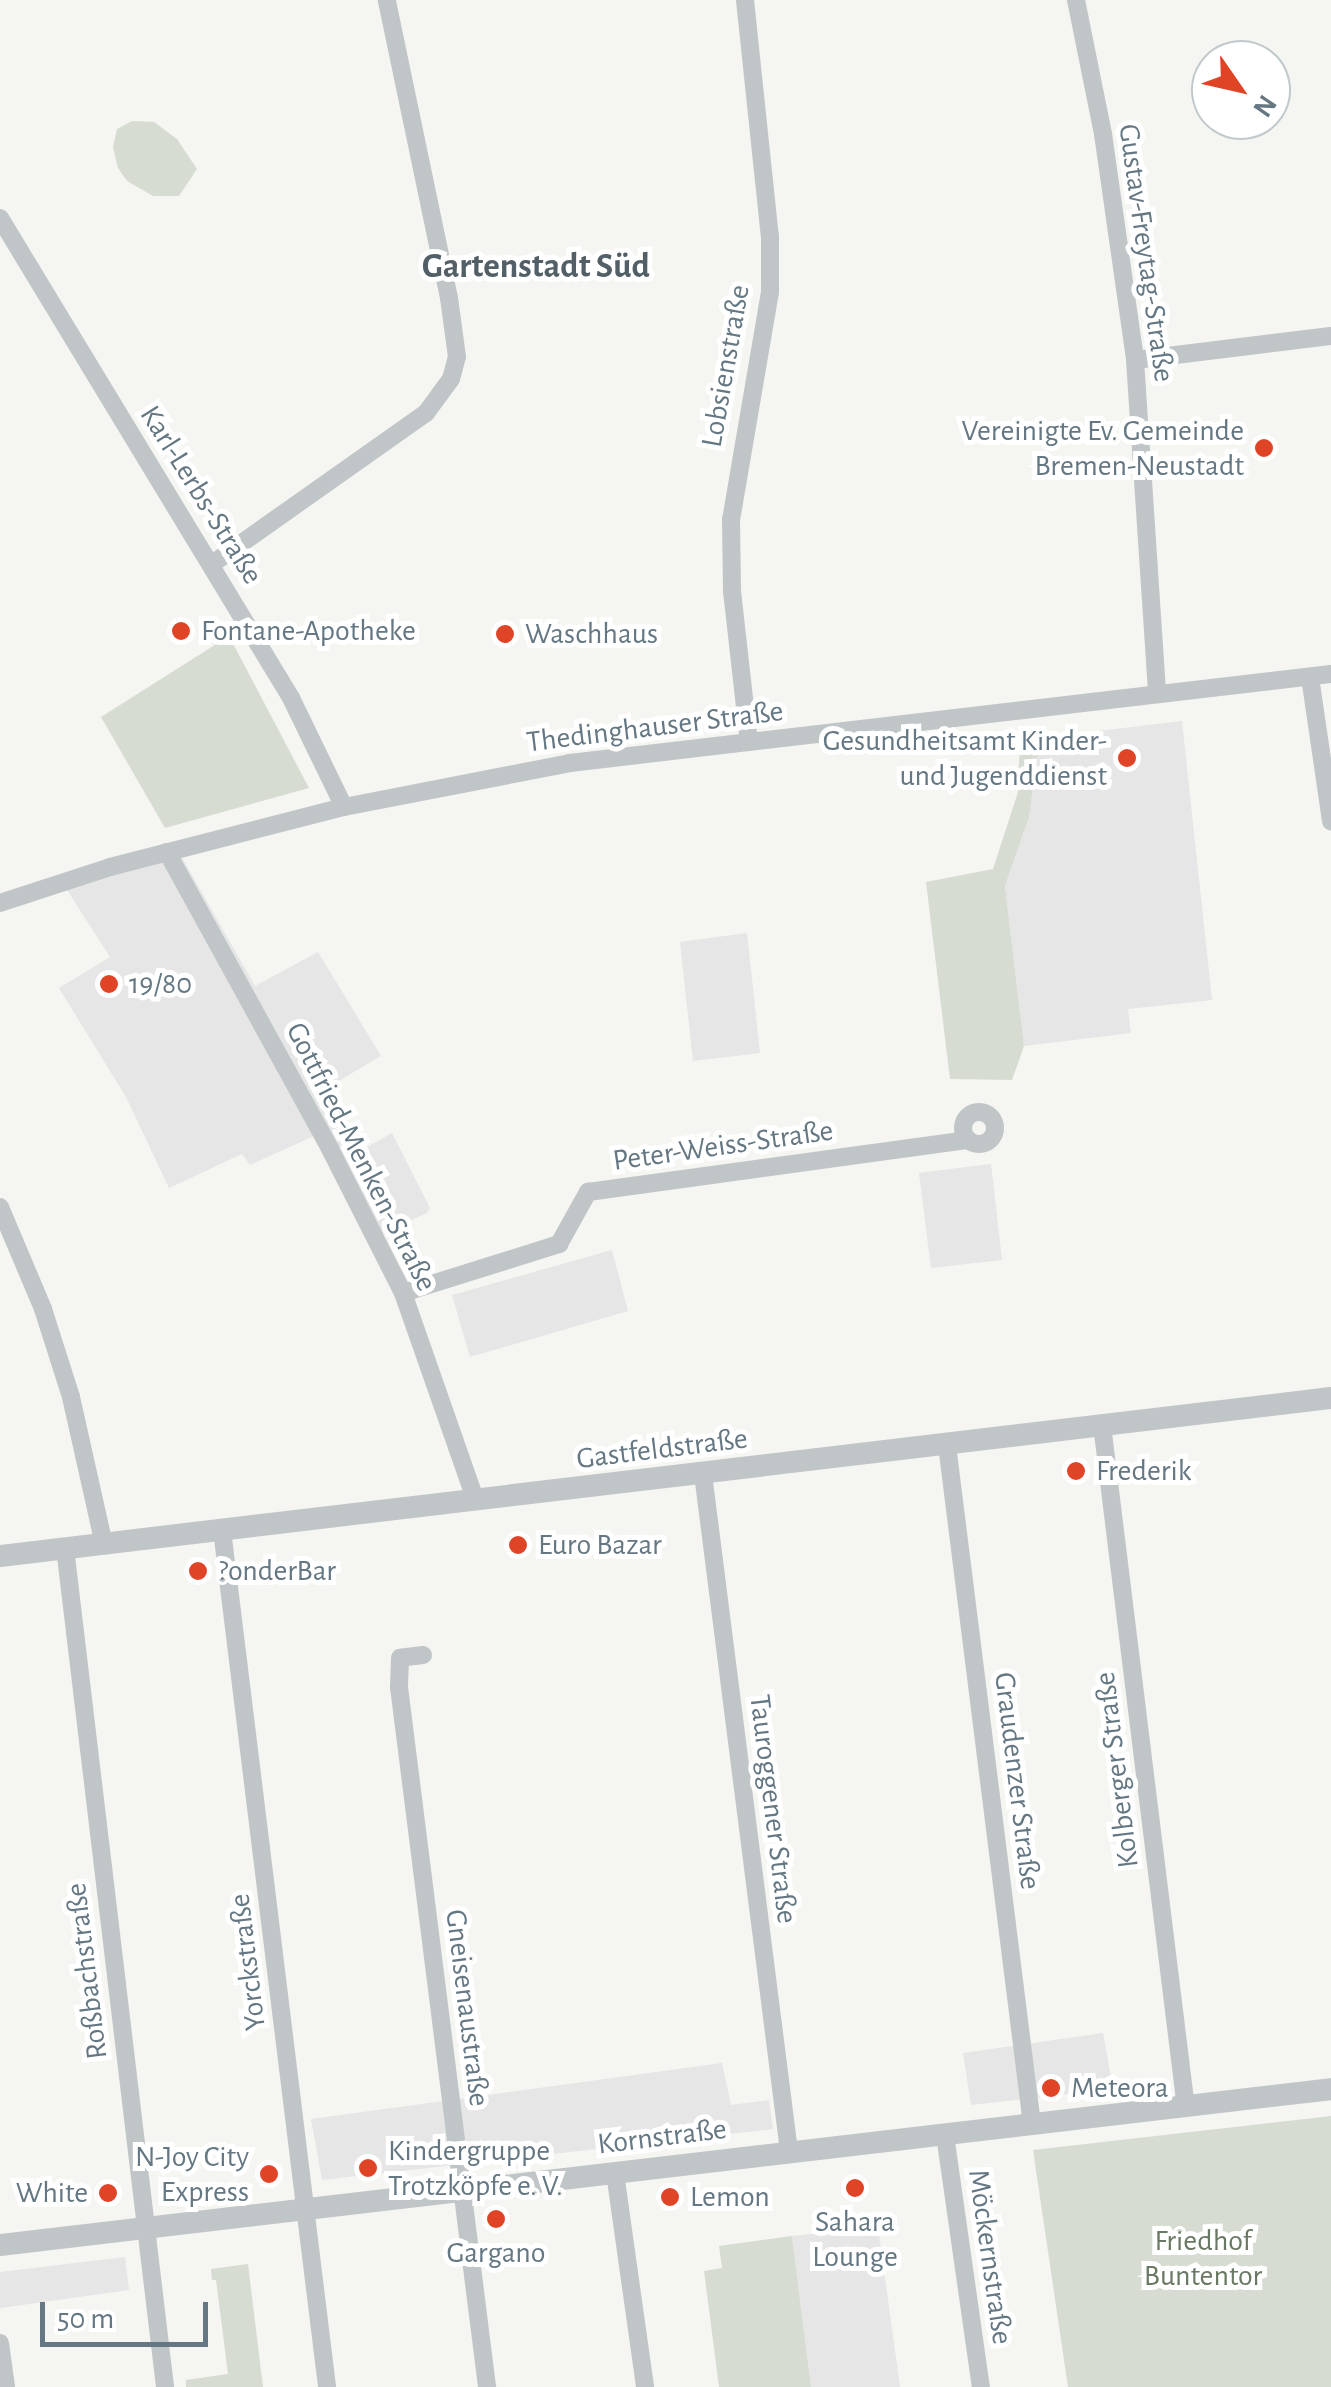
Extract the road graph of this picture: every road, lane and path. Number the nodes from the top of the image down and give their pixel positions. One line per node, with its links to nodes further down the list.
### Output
1 (387, 0): 7 (street)
2 (745, 0): 11 (street, Lobsienstraße)
3 (1076, 0): 6 (street, Gustav-Freytag-Straße)
4 (0, 218): 7 (street, Karl-Lerbs-Straße)
5 (1331, 336): 6 (street)
6 (1135, 360): 10 (street, Gustav-Freytag-Straße)
7 (212, 564): 12 (street, Karl-Lerbs-Straße)
8 (1331, 674): 9 (street, Thedinghauser Straße)
9 (1310, 676): 10 (street, Thedinghauser Straße); 13 (street)
10 (1157, 694): 11 (street, Thedinghauser Straße)
11 (749, 742): 12 (street, Thedinghauser Straße)
12 (344, 807): 14 (street, Thedinghauser Straße)
13 (1331, 821)
14 (167, 852): 15 (street, Thedinghauser Straße); 18 (street, Gottfried-Menken-Straße)
15 (0, 903)
16 (968, 1140): 18 (street, Peter-Weiss-Straße)
17 (0, 1207): 25 (street)
18 (403, 1294): 23 (street, Gottfried-Menken-Straße)
19 (1331, 1398): 20 (street, Gastfeldstraße)
20 (1102, 1425): 21 (street, Gastfeldstraße); 30 (street, Kolberger Straße)
21 (947, 1444): 22 (street, Gastfeldstraße); 31 (street, Graudenzer Straße)
22 (702, 1474): 23 (street, Gastfeldstraße); 33 (street, Tauroggener Straße)
23 (476, 1501): 24 (street, Gastfeldstraße)
24 (222, 1530): 25 (street, Gastfeldstraße); 36 (street, Yorckstraße)
25 (104, 1545): 26 (street, Gastfeldstraße)
26 (66, 1548): 27 (street, Gastfeldstraße); 37 (street, Roßbachstraße)
27 (0, 1556)
28 (423, 1656): 35 (street, Gneisenaustraße)
29 (1331, 2089): 30 (street, Kornstraße)
30 (1186, 2108): 31 (street, Kornstraße)
31 (1032, 2125): 32 (street, Kornstraße)
32 (945, 2134): 33 (street, Kornstraße); 45 (street, Möckernstraße)
33 (789, 2151): 34 (street, Kornstraße)
34 (616, 2174): 35 (street, Kornstraße); 44 (street)
35 (463, 2192): 36 (street, Kornstraße); 43 (street, Gneisenaustraße)
36 (306, 2208): 37 (street, Kornstraße); 42 (street, Yorckstraße)
37 (145, 2228): 38 (street, Kornstraße); 41 (street, Roßbachstraße)
38 (0, 2245)
39 (0, 2343): 40 (street)
40 (6, 2387)
41 (165, 2387)
42 (327, 2387)
43 (487, 2387)
44 (645, 2387)
45 (981, 2387)

